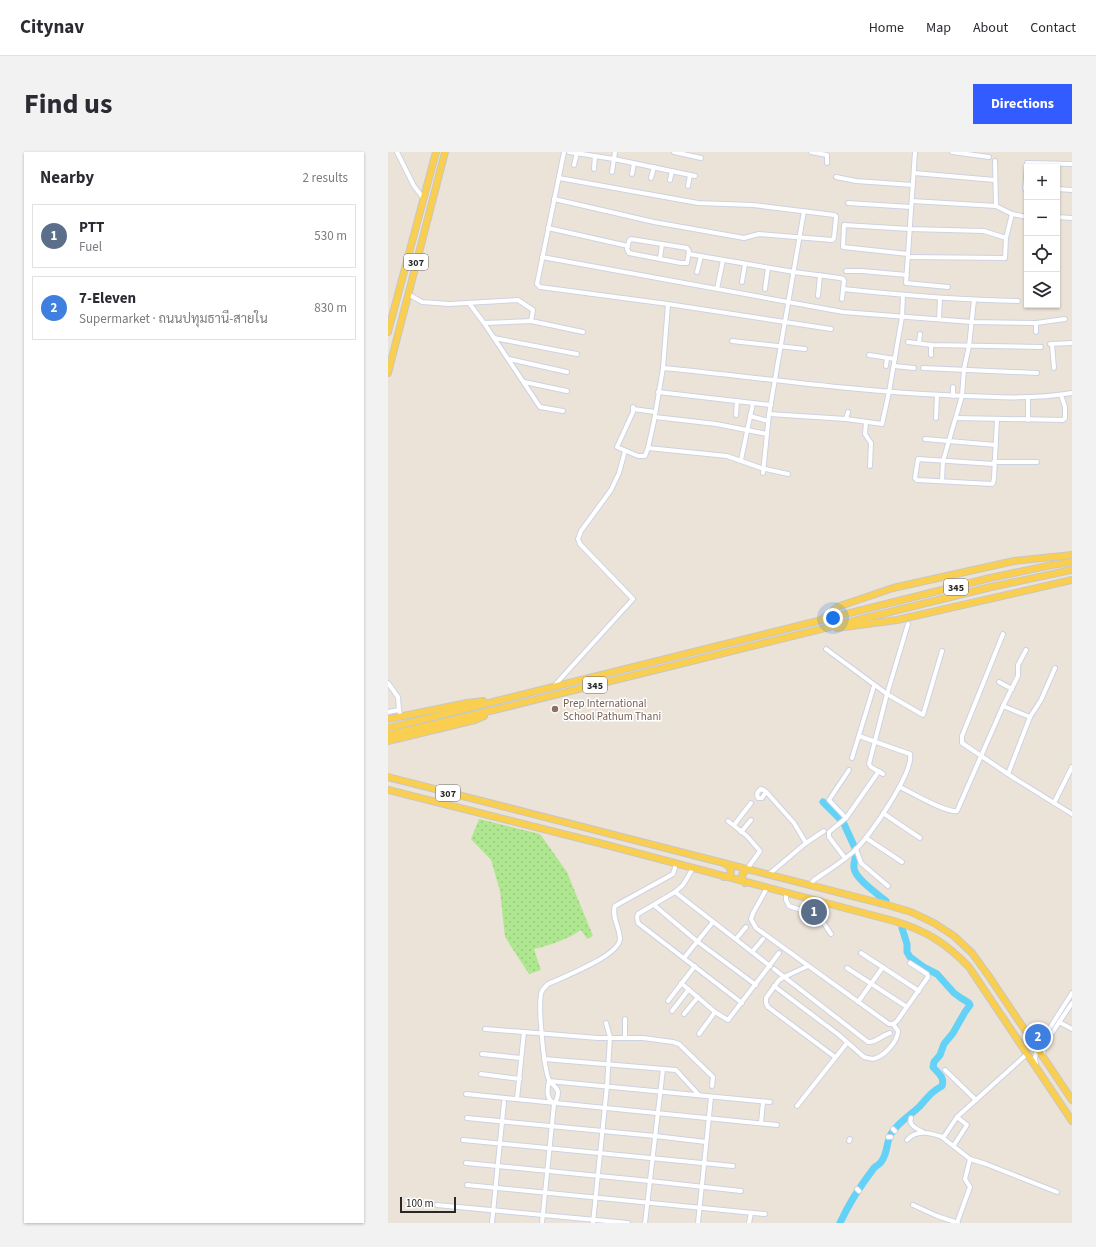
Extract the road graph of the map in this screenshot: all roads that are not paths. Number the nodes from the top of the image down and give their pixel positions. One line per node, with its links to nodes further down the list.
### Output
1 (397, 152): 39 (street)
2 (436, 152): 39 (main road, 307)
3 (445, 152): 61 (main road, 307)
4 (564, 152): 31 (street)
5 (570, 152): 11 (street)
6 (615, 152): 15 (street)
7 (674, 152): 14 (street)
8 (811, 152): 18 (street)
9 (915, 152): 26 (street)
10 (952, 152): 13 (street)
11 (577, 153): 12 (street); 21 (street)
12 (595, 156): 15 (street); 23 (street)
13 (989, 157)
14 (701, 158)
15 (614, 159): 17 (street); 25 (street)
16 (995, 161): 34 (street)
17 (634, 163): 22 (street); 27 (street)
18 (827, 163)
19 (1028, 164): 20 (street)
20 (1072, 164)
21 (574, 165)
22 (654, 167): 24 (street); 32 (street)
23 (594, 169)
24 (672, 171): 28 (street); 33 (street)
25 (612, 172)
26 (914, 173): 34 (street); 35 (street)
27 (632, 174)
28 (690, 175): 29 (street); 36 (street)
29 (695, 176)
30 (836, 177): 35 (street)
31 (559, 178): 40 (street); 45 (street)
32 (651, 178)
33 (670, 180)
34 (995, 180): 43 (street)
35 (913, 185): 41 (street)
36 (688, 186)
37 (1060, 189): 38 (street)
38 (1072, 190)
39 (424, 199): 58 (main road, 307)
40 (554, 199): 50 (street); 52 (street)
41 (912, 201): 43 (street); 44 (street)
42 (848, 202): 44 (street)
43 (996, 206): 46 (street)
44 (911, 207): 51 (street)
45 (804, 211): 52 (street); 52 (street)
46 (1012, 214): 47 (street); 53 (street)
47 (1024, 216)
48 (1060, 217): 49 (street)
49 (1072, 218)
50 (548, 228): 55 (street); 59 (street)
51 (910, 230): 53 (street); 57 (street); 57 (street)
52 (800, 236): 68 (street)
53 (1006, 238): 57 (street)
54 (662, 244): 55 (street); 56 (street); 62 (street)
55 (628, 246): 62 (street)
56 (689, 254): 60 (street); 62 (street)
57 (908, 255): 70 (street)
58 (408, 256): 61 (main road); 95 (main road, 307)
59 (542, 256): 73 (street); 85 (street)
60 (701, 256): 63 (street); 67 (street)
61 (417, 258): 76 (main road, 307)
62 (660, 259)
63 (723, 260): 64 (street); 73 (street)
64 (745, 264): 65 (street); 71 (street)
65 (768, 268): 68 (street); 74 (street)
66 (846, 271): 70 (street)
67 (697, 272)
68 (794, 272): 69 (street); 84 (street)
69 (820, 275): 75 (street); 78 (street)
70 (907, 275): 72 (street)
71 (742, 282)
72 (948, 287)
73 (717, 289): 84 (street)
74 (765, 289)
75 (843, 289): 77 (street); 80 (street)
76 (408, 294): 83 (street); 123 (main road, 307)
77 (903, 295): 79 (street); 86 (street)
78 (818, 296)
79 (940, 298): 81 (street); 87 (street)
80 (842, 299)
81 (974, 300): 82 (street); 91 (street)
82 (1018, 301)
83 (469, 303): 89 (street); 92 (street)
84 (789, 303): 86 (street); 90 (street)
85 (668, 304): 90 (street); 117 (street)
86 (902, 317): 87 (street); 114 (street)
87 (939, 318): 91 (street)
88 (1065, 319): 93 (street)
89 (531, 321): 92 (street); 96 (street)
90 (786, 322): 94 (street); 106 (street)
91 (972, 322): 93 (street); 105 (street)
92 (484, 323): 99 (street)
93 (1036, 323): 97 (street)
94 (831, 329)
95 (388, 332)
96 (583, 332)
97 (1036, 332)
98 (920, 334): 102 (street)
99 (494, 338): 109 (street); 113 (street)
100 (732, 341): 106 (street)
101 (908, 342): 102 (street)
102 (919, 343): 104 (street)
103 (1072, 343): 120 (street)
104 (931, 345): 105 (street); 111 (street)
105 (969, 346): 107 (street); 121 (street)
106 (781, 347): 108 (street); 125 (street)
107 (1041, 347)
108 (805, 349)
109 (577, 354)
110 (869, 355): 112 (street)
111 (931, 355)
112 (887, 358): 114 (street); 115 (street)
113 (508, 359): 122 (street); 126 (street)
114 (895, 359): 116 (street)
115 (886, 366)
116 (894, 366): 118 (street); 130 (street)
117 (663, 368): 125 (street); 129 (street)
118 (914, 368)
119 (923, 368): 121 (street)
120 (1054, 368)
121 (964, 369): 124 (street); 135 (street)
122 (567, 372)
123 (388, 373)
124 (1037, 373)
125 (775, 379): 130 (street); 139 (street)
126 (524, 382): 128 (street); 140 (street)
127 (954, 387): 134 (street)
128 (567, 391)
129 (658, 392): 137 (street); 143 (street)
130 (889, 392): 132 (street); 152 (street)
131 (1072, 394): 133 (street)
132 (937, 395): 134 (street); 146 (street)
133 (1061, 395): 136 (street); 150 (street)
134 (953, 396): 135 (street)
135 (962, 396): 136 (street); 147 (street)
136 (1028, 397): 150 (street)
137 (737, 401): 138 (street); 144 (street)
138 (752, 403): 139 (street); 145 (street)
139 (771, 405): 142 (street)
140 (563, 411)
141 (848, 412): 148 (street)
142 (769, 414): 148 (street); 151 (street)
143 (655, 415): 153 (street); 158 (street); 159 (street)
144 (736, 415)
145 (750, 416): 151 (street); 153 (street)
146 (936, 418)
147 (956, 418): 149 (street); 156 (street)
148 (846, 419): 152 (street)
149 (997, 419): 150 (street); 157 (street)
150 (1028, 420)
151 (768, 421): 154 (street)
152 (866, 422): 164 (street)
153 (747, 430): 154 (street); 160 (street)
154 (767, 434): 165 (street)
155 (926, 439): 156 (street)
156 (950, 441): 157 (street); 161 (street)
157 (996, 445): 163 (street)
158 (648, 448): 159 (street); 160 (street)
159 (625, 451): 183 (street)
160 (740, 460): 165 (street)
161 (943, 461): 163 (street); 167 (street); 167 (street)
162 (1037, 462): 163 (street)
163 (994, 464): 167 (street)
164 (870, 466)
165 (763, 470): 166 (street)
166 (788, 474)
167 (942, 481)
168 (1072, 555): 172 (main road)
169 (1072, 562): 172 (main road, 345)
170 (1071, 570): 174 (main road, 345)
171 (1071, 580): 174 (main road)
172 (821, 620): 183 (main road, 345)
173 (908, 624): 185 (street)
174 (845, 625): 188 (main road, 345)
175 (1003, 634): 198 (street)
176 (826, 649): 182 (street)
177 (1026, 650): 184 (street)
178 (942, 651): 185 (street)
179 (1054, 668): 191 (street)
180 (999, 682): 184 (street)
181 (388, 683): 190 (street)
182 (874, 686): 185 (street); 195 (street)
183 (553, 687): 186 (main road, 345)
184 (1012, 688): 187 (street)
185 (887, 694): 197 (street)
186 (511, 698): 190 (main road); 193 (main road, 345)
187 (1003, 706): 191 (street); 198 (street)
188 (498, 709): 194 (main road, 345); 196 (main road)
189 (388, 712): 190 (street)
190 (400, 714): 192 (main road)
191 (1030, 717): 202 (street)
192 (388, 719)
193 (390, 727)
194 (388, 735)
195 (859, 736): 197 (street); 199 (street)
196 (388, 741)
197 (875, 742): 204 (street); 211 (street)
198 (981, 757): 202 (street); 204 (street)
199 (852, 758)
200 (1072, 767): 208 (street)
201 (849, 770): 211 (street)
202 (1008, 774): 208 (street)
203 (389, 777): 224 (main road, 307)
204 (900, 787): 209 (street)
205 (388, 790): 223 (main road, 307)
206 (766, 792): 219 (street)
207 (751, 803): 214 (street)
208 (1054, 804): 210 (street)
209 (884, 813): 217 (street); 218 (street)
210 (1072, 814)
211 (846, 818): 221 (street)
212 (751, 820): 216 (street)
213 (728, 821): 214 (street)
214 (734, 825): 216 (street)
215 (824, 831): 219 (street)
216 (741, 832): 226 (street)
217 (866, 838): 220 (street); 222 (street)
218 (920, 838)
219 (806, 843): 227 (street)
220 (856, 849): 221 (street); 231 (street)
221 (845, 858): 230 (street)
222 (902, 862)
223 (676, 864): 225 (main road, 307); 278 (street)
224 (726, 864): 226 (main road, 307); 228 (main road)
225 (693, 868): 228 (main road, 307); 233 (street)
226 (747, 869): 227 (main road, 307); 229 (main road)
227 (768, 875): 230 (main road, 307)
228 (724, 877): 229 (main road, 307)
229 (745, 883): 232 (main road, 307)
230 (810, 885): 284 (main road, 307)
231 (888, 886)
232 (767, 888): 234 (main road, 307); 250 (street)
233 (675, 892): 236 (street); 238 (street)
234 (786, 893): 235 (main road, 307); 237 (street)
235 (823, 903): 237 (street); 286 (main road, 307)
236 (654, 905): 243 (street); 247 (street)
237 (819, 916): 240 (street)
238 (713, 922): 241 (street); 243 (street)
239 (746, 927): 241 (street)
240 (831, 934)
241 (736, 939): 244 (street)
242 (763, 940): 244 (street)
243 (698, 942): 247 (street); 257 (street)
244 (752, 952): 251 (street)
245 (861, 953): 252 (street)
246 (780, 954): 251 (street)
247 (684, 958): 249 (street)
248 (910, 963): 260 (street)
249 (695, 966): 255 (street); 265 (street)
250 (808, 966): 254 (street); 264 (street)
251 (772, 967): 254 (street); 257 (street)
252 (883, 967): 256 (street); 260 (street)
253 (847, 968): 256 (street)
254 (784, 976): 258 (street); 279 (street)
255 (681, 984): 259 (street); 263 (street)
256 (871, 984): 264 (street); 267 (street)
257 (756, 985): 265 (street)
258 (774, 986): 283 (street); 287 (street)
259 (689, 989): 262 (street); 268 (street)
260 (919, 991): 267 (street)
261 (1072, 993): 284 (street)
262 (698, 997): 269 (street); 270 (street)
263 (668, 1001)
264 (858, 1002): 274 (street)
265 (742, 1003): 269 (street)
266 (1072, 1003): 272 (street)
267 (907, 1007): 274 (street)
268 (672, 1011)
269 (715, 1012): 280 (street)
270 (684, 1014)
271 (625, 1019): 282 (street)
272 (1059, 1022): 276 (street); 288 (street)
273 (606, 1023): 281 (street)
274 (894, 1024): 283 (street)
275 (485, 1029): 277 (street)
276 (1072, 1030)
277 (524, 1032): 278 (street); 289 (street)
278 (542, 1033): 281 (street); 290 (street)
279 (890, 1033)
280 (700, 1034)
281 (610, 1037): 282 (street); 291 (street)
282 (625, 1038): 299 (street)
283 (847, 1043): 287 (street)
284 (1037, 1048): 288 (main road, 307); 292 (street)
285 (482, 1054): 289 (street)
286 (1027, 1054): 292 (main road, 307); 305 (street)
287 (835, 1057): 311 (street)
288 (1043, 1057): 306 (main road, 307)
289 (521, 1058): 296 (street)
290 (544, 1059): 291 (street); 297 (street)
291 (608, 1064): 293 (street); 298 (street)
292 (1038, 1068): 319 (main road, 307)
293 (663, 1069): 300 (street); 302 (street)
294 (945, 1070): 305 (street)
295 (481, 1074): 296 (street)
296 (520, 1079): 304 (street)
297 (549, 1081): 298 (street); 310 (street); 310 (street)
298 (607, 1086): 300 (street); 312 (street)
299 (712, 1086)
300 (661, 1091): 302 (street); 313 (street)
301 (466, 1094): 304 (street)
302 (699, 1095): 303 (street)
303 (711, 1097): 308 (street); 316 (street)
304 (517, 1099): 310 (street)
305 (976, 1100): 314 (street)
306 (1072, 1100)
307 (504, 1102): 318 (street)
308 (763, 1102): 309 (street); 320 (street)
309 (770, 1102)
310 (554, 1104): 312 (street); 322 (street)
311 (797, 1106)
312 (604, 1108): 313 (street); 323 (street)
313 (658, 1114): 316 (street); 325 (street)
314 (957, 1117): 326 (street); 331 (street)
315 (467, 1118): 318 (street)
316 (709, 1118): 320 (street); 329 (street)
317 (911, 1118): 324 (street)
318 (502, 1121): 322 (street); 330 (street)
319 (1072, 1121)
320 (761, 1123): 321 (street)
321 (777, 1125)
322 (552, 1126): 323 (street); 332 (street)
323 (602, 1131): 325 (street); 333 (street)
324 (924, 1132): 326 (street); 328 (street)
325 (656, 1136): 329 (street); 334 (street)
326 (942, 1137): 331 (street)
327 (463, 1140): 330 (street)
328 (907, 1140)
329 (706, 1142): 337 (street)
330 (500, 1143): 332 (street); 338 (street)
331 (954, 1145): 335 (street)
332 (549, 1148): 333 (street); 340 (street)
333 (600, 1153): 334 (street); 341 (street)
334 (653, 1158): 337 (street); 342 (street)
335 (970, 1159): 348 (street); 365 (street)
336 (466, 1163): 338 (street)
337 (704, 1163): 339 (street); 344 (street)
338 (498, 1166): 340 (street); 345 (street)
339 (732, 1166)
340 (547, 1170): 341 (street); 347 (street)
341 (598, 1175): 342 (street); 349 (street)
342 (650, 1180): 344 (street); 350 (street)
343 (467, 1185): 345 (street)
344 (702, 1186): 346 (street); 353 (street)
345 (496, 1187): 347 (street); 354 (street)
346 (741, 1191)
347 (544, 1192): 349 (street); 356 (street)
348 (1057, 1192)
349 (595, 1198): 350 (street); 358 (street)
350 (648, 1203): 353 (street); 362 (street)
351 (436, 1205): 354 (street)
352 (913, 1205): 365 (street)
353 (700, 1208): 355 (street); 363 (street)
354 (494, 1209): 356 (street); 359 (street)
355 (750, 1213): 357 (street); 364 (street)
356 (542, 1214): 358 (street); 360 (street)
357 (765, 1214)
358 (593, 1221): 361 (street)
359 (492, 1223)
360 (542, 1223)
361 (628, 1223)
362 (645, 1223)
363 (698, 1223)
364 (749, 1223)
365 (958, 1223)

